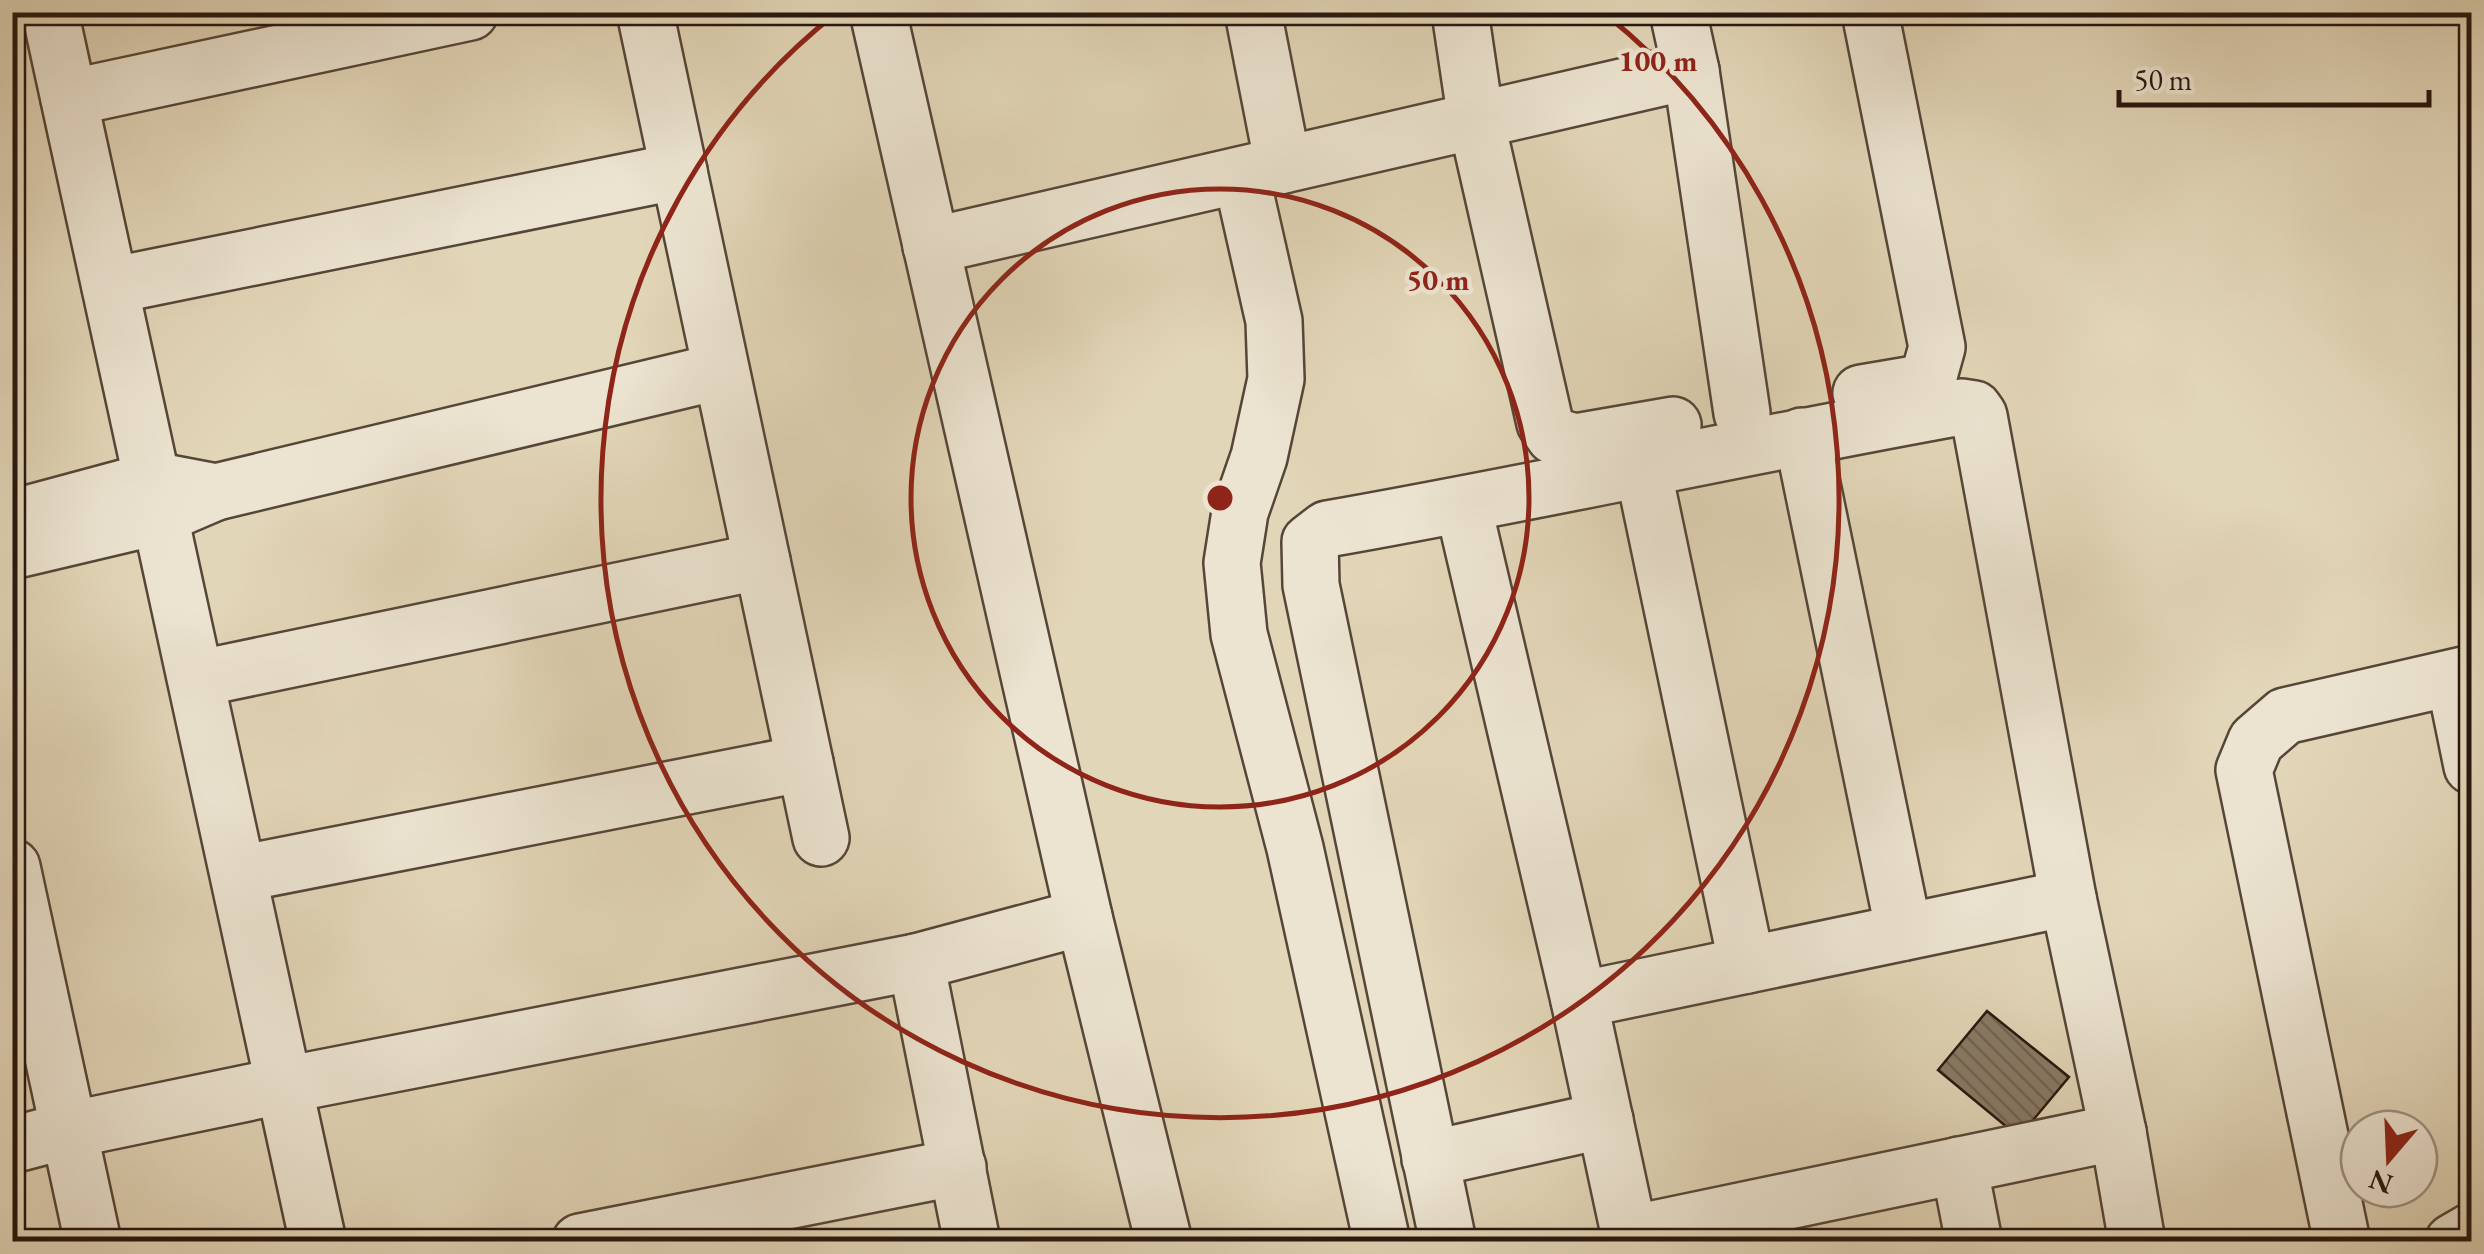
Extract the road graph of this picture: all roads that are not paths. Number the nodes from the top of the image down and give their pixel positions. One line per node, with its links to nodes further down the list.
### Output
1 (50, 12): 10 (street)
2 (470, 12): 10 (street)
3 (645, 12): 13 (street)
4 (878, 12): 14 (street)
5 (1253, 12): 12 (street)
6 (1460, 12): 11 (street)
7 (1678, 12): 9 (street)
8 (1870, 12): 17 (street)
9 (1692, 72): 11 (street); 17 (street)
10 (69, 98): 15 (street)
11 (1476, 120): 12 (street); 17 (street)
12 (1262, 170): 14 (street); 54 (street)
13 (679, 172): 15 (street); 16 (street)
14 (931, 246): 33 (street)
15 (110, 286): 20 (street)
16 (721, 371): 20 (street); 24 (street)
17 (1742, 413)
18 (1802, 436): 19 (street); 32 (street); 34 (street)
19 (1643, 468): 21 (street); 36 (street)
20 (156, 498): 22 (street); 23 (street); 26 (street)
21 (1464, 505): 37 (street); 43 (street)
22 (12, 518)
23 (12, 551)
24 (762, 561): 26 (street); 27 (street)
25 (2463, 675): 28 (street); 58 (street)
26 (196, 679): 31 (street)
27 (805, 763): 29 (street); 31 (street)
28 (2472, 766)
29 (821, 838)
30 (12, 867): 40 (street)
31 (238, 874): 38 (street)
32 (2068, 898): 34 (street); 41 (street)
33 (1084, 917): 35 (street); 53 (street)
34 (1904, 932): 36 (street)
35 (916, 962): 38 (street); 45 (street)
36 (1747, 965): 37 (street)
37 (1580, 1000): 39 (street)
38 (285, 1085): 40 (street); 50 (street)
39 (1605, 1120): 43 (street); 48 (street)
40 (69, 1130): 42 (street); 49 (street)
41 (2118, 1132): 44 (street); 57 (street)
42 (12, 1145)
43 (1430, 1160): 55 (street)
44 (1960, 1165): 46 (street); 56 (street)
45 (958, 1167): 51 (street); 52 (street)
46 (1800, 1221): 48 (street)
47 (2472, 1231): 59 (street)
48 (1630, 1238)
49 (93, 1242)
50 (318, 1242)
51 (580, 1242)
52 (972, 1242)
53 (1164, 1242)
54 (1382, 1242)
55 (1448, 1242)
56 (1974, 1242)
57 (2137, 1242)
58 (2342, 1242)
59 (2453, 1242)

